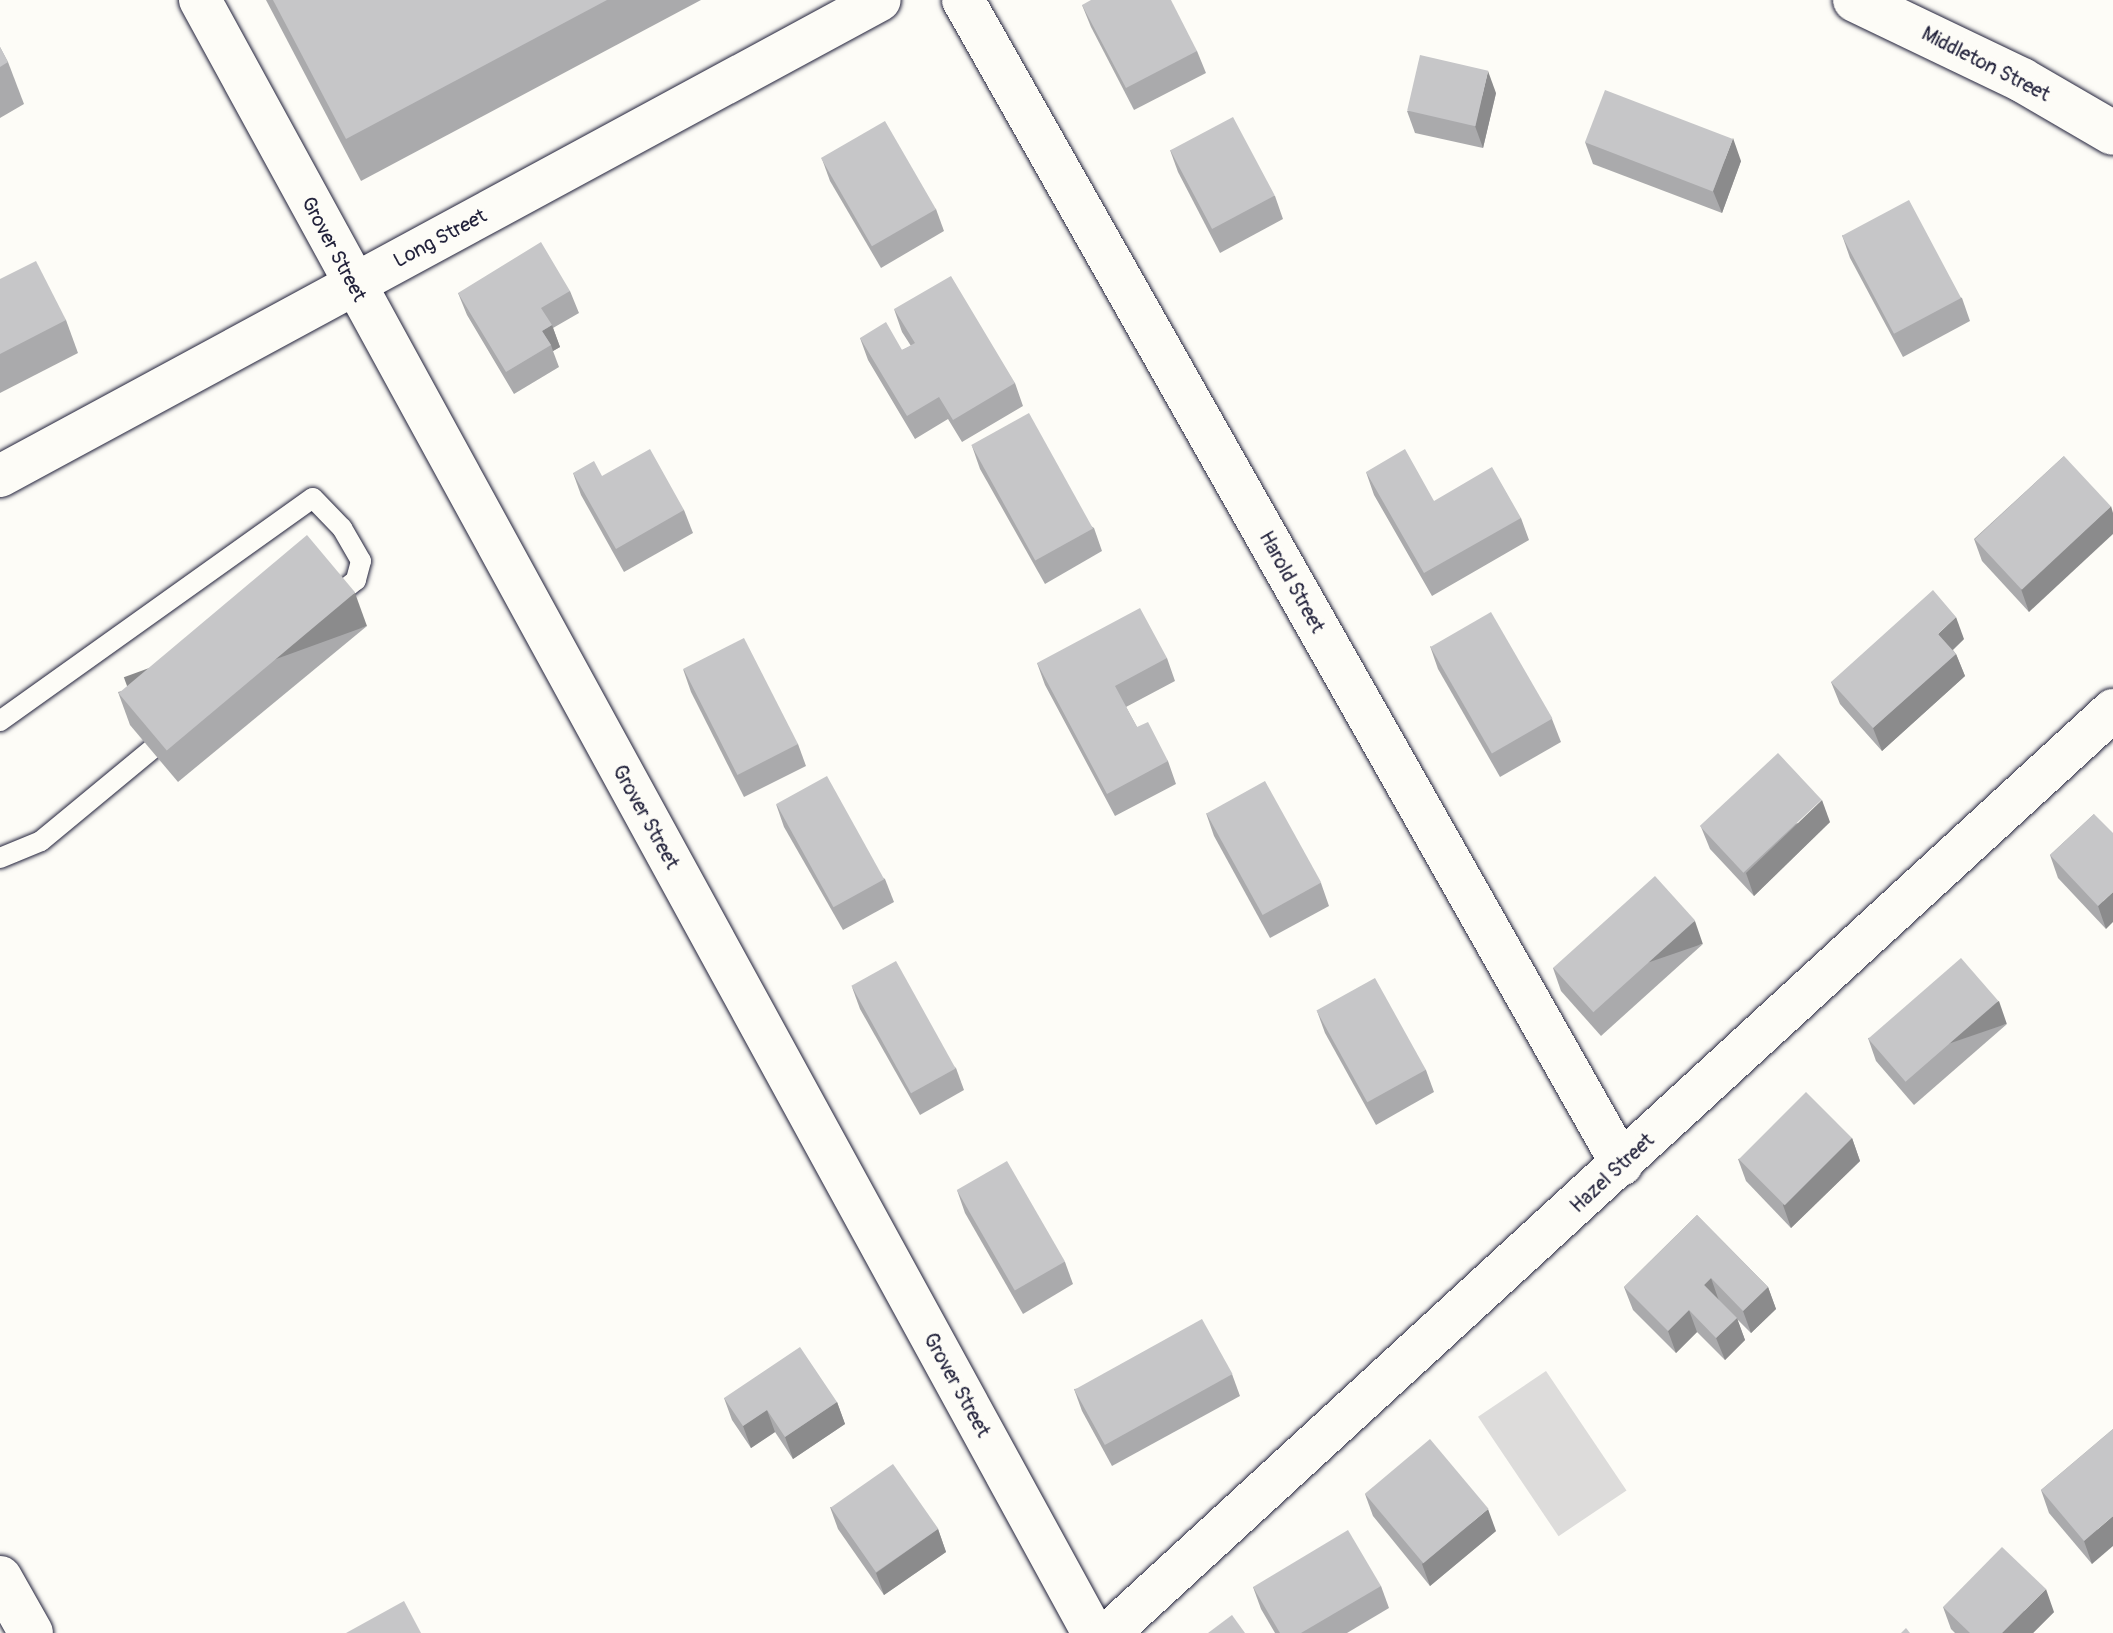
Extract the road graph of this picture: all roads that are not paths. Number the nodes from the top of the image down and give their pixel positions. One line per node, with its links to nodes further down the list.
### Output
1 (200, 0): 6 (street, Grover Street)
2 (880, 0): 6 (street, Long Street)
3 (963, 0): 13 (street, Harold Street)
4 (1855, 0): 5 (street, Middleton Street)
5 (2113, 133)
6 (353, 284): 7 (street, Long Street); 16 (street, Grover Street)
7 (0, 476)
8 (340, 593): 10 (lane)
9 (2113, 710): 13 (street, Hazel Street)
10 (0, 721)
11 (151, 750): 12 (lane)
12 (0, 858)
13 (1622, 1165): 17 (street, Hazel Street)
14 (0, 1578): 15 (street)
15 (31, 1633)
16 (1093, 1633)
17 (1109, 1633)

